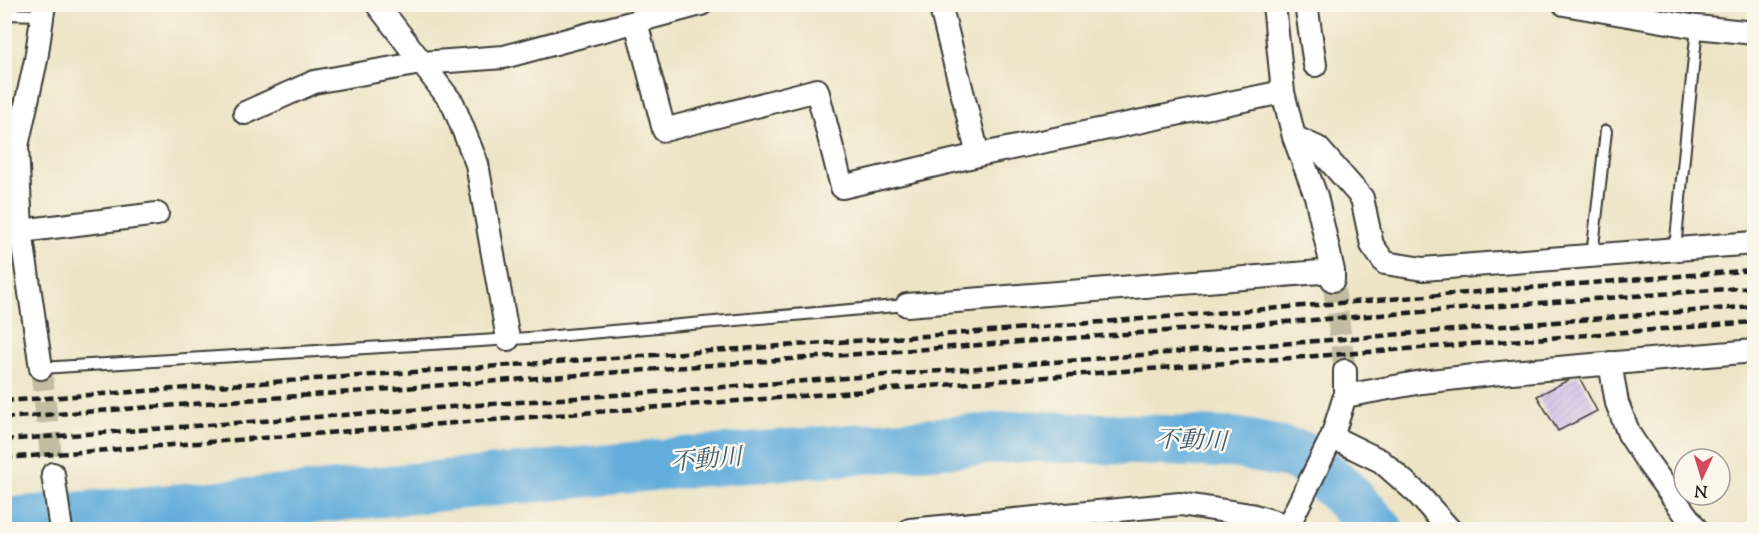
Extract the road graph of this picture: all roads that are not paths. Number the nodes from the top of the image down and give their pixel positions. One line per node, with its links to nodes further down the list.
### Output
1 (377, 4): 12 (street)
2 (701, 4): 9 (street)
3 (940, 4): 18 (street)
4 (1274, 4): 14 (street)
5 (1306, 4): 13 (street)
6 (1564, 4): 10 (street)
7 (43, 10): 8 (lane); 19 (street)
8 (4, 14)
9 (636, 22): 12 (street); 18 (street)
10 (1697, 27): 11 (street); 23 (lane)
11 (1755, 33)
12 (422, 63): 15 (street); 26 (street)
13 (1315, 65)
14 (1283, 92): 17 (street); 18 (street)
15 (245, 112)
16 (1606, 130): 24 (lane)
17 (1294, 137): 24 (street); 25 (street)
18 (978, 155)
19 (11, 156): 21 (street)
20 (157, 214): 21 (street)
21 (21, 231): 29 (street)
22 (1755, 243): 23 (street)
23 (1675, 249): 24 (street)
24 (1592, 256)
25 (907, 305): 26 (lane)
26 (508, 339): 29 (lane)
27 (1755, 351): 28 (street)
28 (1610, 363): 31 (street); 38 (street)
29 (41, 368)
30 (1345, 371): 31 (street)
31 (1345, 396): 32 (street)
32 (1332, 437): 34 (street); 37 (street)
33 (53, 474): 35 (street)
34 (1290, 528): 36 (street)
35 (61, 530)
36 (910, 530)
37 (1450, 530)
38 (1697, 530)

